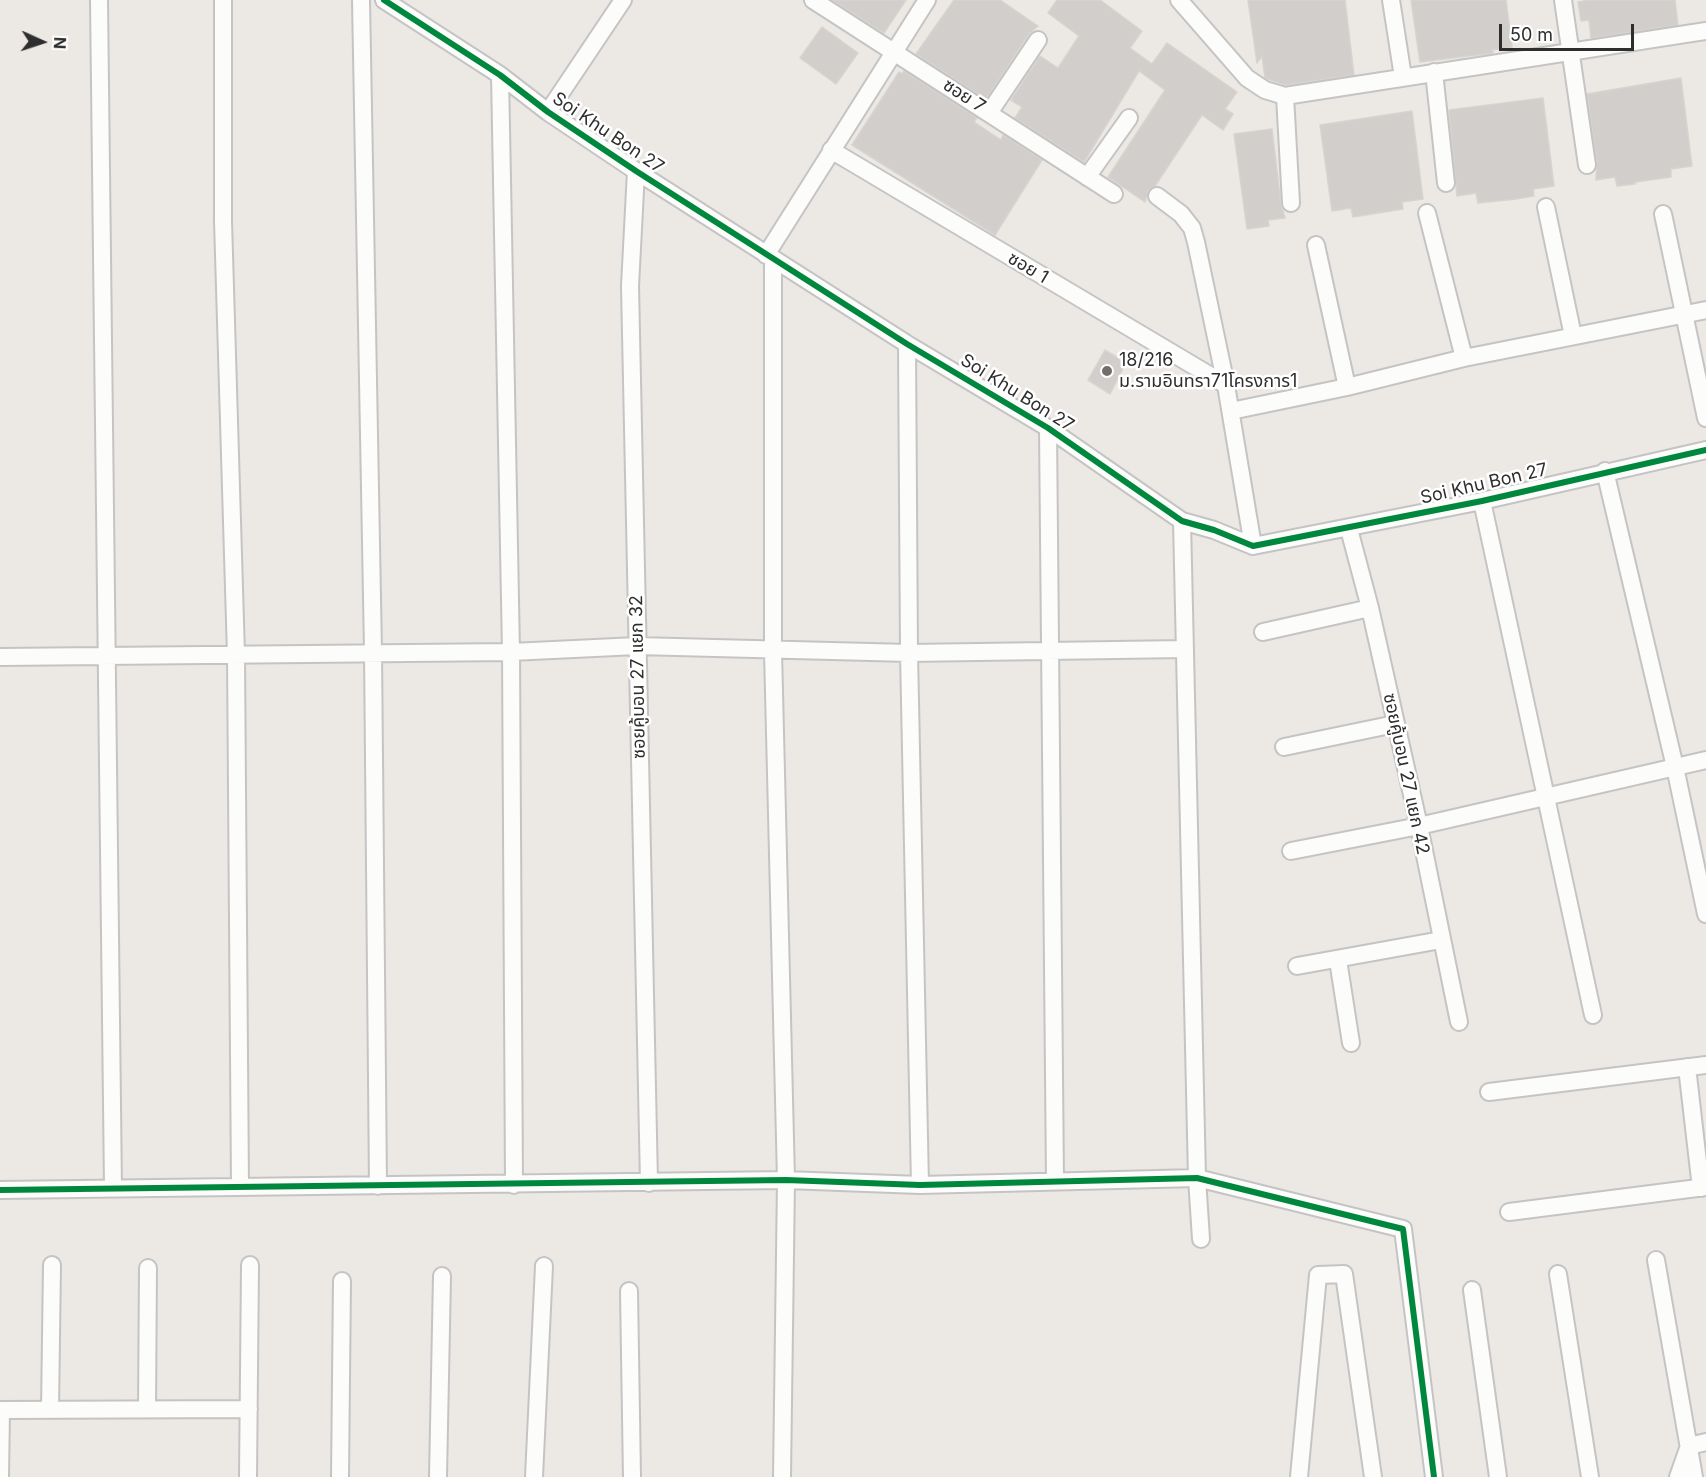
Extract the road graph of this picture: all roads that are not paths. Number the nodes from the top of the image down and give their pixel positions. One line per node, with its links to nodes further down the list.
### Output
1 (99, 0): 61 (street)
2 (223, 0): 62 (street)
3 (361, 0): 56 (street)
4 (384, 0): 11 (street, Soi Khu Bon 27)
5 (623, 0): 20 (street)
6 (813, 0): 14 (street, ซอย 7)
7 (927, 0): 14 (street)
8 (1179, 0): 19 (street)
9 (1391, 0): 18 (street)
10 (1563, 0): 15 (street)
11 (409, 6): 17 (street, Soi Khu Bon 27)
12 (1706, 31): 15 (street)
13 (1038, 40): 21 (street)
14 (894, 50): 21 (street, ซอย 7); 23 (street)
15 (1570, 52): 16 (street); 24 (street)
16 (1434, 72): 18 (street); 27 (street)
17 (500, 75): 20 (street, Soi Khu Bon 27); 59 (street)
18 (1402, 77): 19 (street)
19 (1285, 96): 30 (street)
20 (549, 112): 25 (street, Soi Khu Bon 27)
21 (989, 113): 26 (street, ซอย 7)
22 (1129, 118): 26 (street)
23 (831, 150): 35 (street); 41 (street, ซอย 1)
24 (1587, 165)
25 (636, 171): 35 (street, Soi Khu Bon 27); 54 (street, ซอยคู้บอน 27 แยก 32)
26 (1087, 177): 28 (street, ซอย 7)
27 (1446, 183)
28 (1114, 194)
29 (1156, 196): 41 (street)
30 (1291, 203)
31 (1546, 207): 38 (street)
32 (1427, 213): 40 (street)
33 (1664, 214): 37 (street)
34 (1316, 244): 42 (street)
35 (769, 257): 39 (street, Soi Khu Bon 27); 57 (street)
36 (1706, 310): 37 (street)
37 (1683, 316): 38 (street); 44 (street)
38 (1573, 336): 40 (street)
39 (907, 344): 45 (street, Soi Khu Bon 27); 60 (street)
40 (1464, 358): 42 (street)
41 (1226, 385): 43 (street)
42 (1347, 387): 43 (street)
43 (1231, 411): 51 (street)
44 (1706, 418)
45 (1048, 428): 49 (street, Soi Khu Bon 27); 58 (street)
46 (1706, 450): 47 (street, Soi Khu Bon 27)
47 (1605, 471): 48 (street, Soi Khu Bon 27); 67 (street)
48 (1482, 501): 50 (street, Soi Khu Bon 27); 68 (street)
49 (1182, 521): 51 (street, Soi Khu Bon 27); 55 (street)
50 (1349, 529): 51 (street, Soi Khu Bon 27); 52 (street, ซอยคู้บอน 27 แยก 42)
51 (1253, 546)
52 (1370, 608): 53 (street); 64 (street, ซอยคู้บอน 27 แยก 42)
53 (1263, 632)
54 (637, 646): 57 (street); 59 (street); 84 (street, ซอยคู้บอน 27 แยก 32)
55 (1184, 649): 58 (street); 81 (street)
56 (373, 651): 59 (street); 62 (street); 87 (street)
57 (773, 651): 60 (street); 82 (street)
58 (1051, 651): 60 (street); 83 (street)
59 (512, 652): 85 (street)
60 (909, 653): 86 (street)
61 (107, 655): 62 (street); 63 (street); 89 (street)
62 (236, 655): 88 (street)
63 (0, 657)
64 (1395, 723): 65 (street); 69 (street, ซอยคู้บอน 27 แยก 42)
65 (1284, 747)
66 (1706, 760): 67 (street)
67 (1675, 767): 68 (street); 71 (street)
68 (1546, 797): 69 (street); 75 (street)
69 (1419, 826): 70 (street); 72 (street, ซอยคู้บอน 27 แยก 42)
70 (1292, 850)
71 (1706, 914)
72 (1441, 940): 73 (street); 76 (street, ซอยคู้บอน 27 แยก 42)
73 (1338, 960): 74 (street); 77 (street)
74 (1297, 966)
75 (1593, 1015)
76 (1459, 1022)
77 (1351, 1043)
78 (1706, 1065): 79 (street)
79 (1687, 1067): 80 (street); 90 (street)
80 (1489, 1092)
81 (1197, 1179): 83 (street); 93 (street); 119 (street)
82 (786, 1180): 84 (street); 86 (street); 116 (street)
83 (1055, 1181): 86 (street)
84 (649, 1183): 85 (street)
85 (514, 1185): 87 (street)
86 (920, 1185)
87 (378, 1186): 88 (street)
88 (240, 1187): 89 (street)
89 (113, 1188): 91 (street)
90 (1703, 1188): 92 (street)
91 (0, 1190)
92 (1509, 1212)
93 (1202, 1239)
94 (1656, 1260): 109 (street)
95 (52, 1265): 107 (street)
96 (250, 1265): 105 (street)
97 (544, 1266): 114 (street)
98 (148, 1268): 104 (street)
99 (1558, 1274): 121 (street)
100 (442, 1276): 113 (street)
101 (342, 1281): 112 (street)
102 (1472, 1290): 120 (street)
103 (629, 1291): 115 (street)
104 (147, 1409): 105 (street); 107 (street)
105 (249, 1409): 111 (street)
106 (1, 1410): 107 (street); 110 (street)
107 (50, 1410)
108 (1706, 1442): 109 (street)
109 (1689, 1446): 122 (street); 123 (street)
110 (0, 1477)
111 (248, 1477)
112 (340, 1477)
113 (438, 1477)
114 (534, 1477)
115 (632, 1477)
116 (782, 1477)
117 (1299, 1477): 118 (street)
118 (1373, 1477)
119 (1434, 1477)
120 (1498, 1477)
121 (1590, 1477)
122 (1678, 1477)
123 (1694, 1477)

